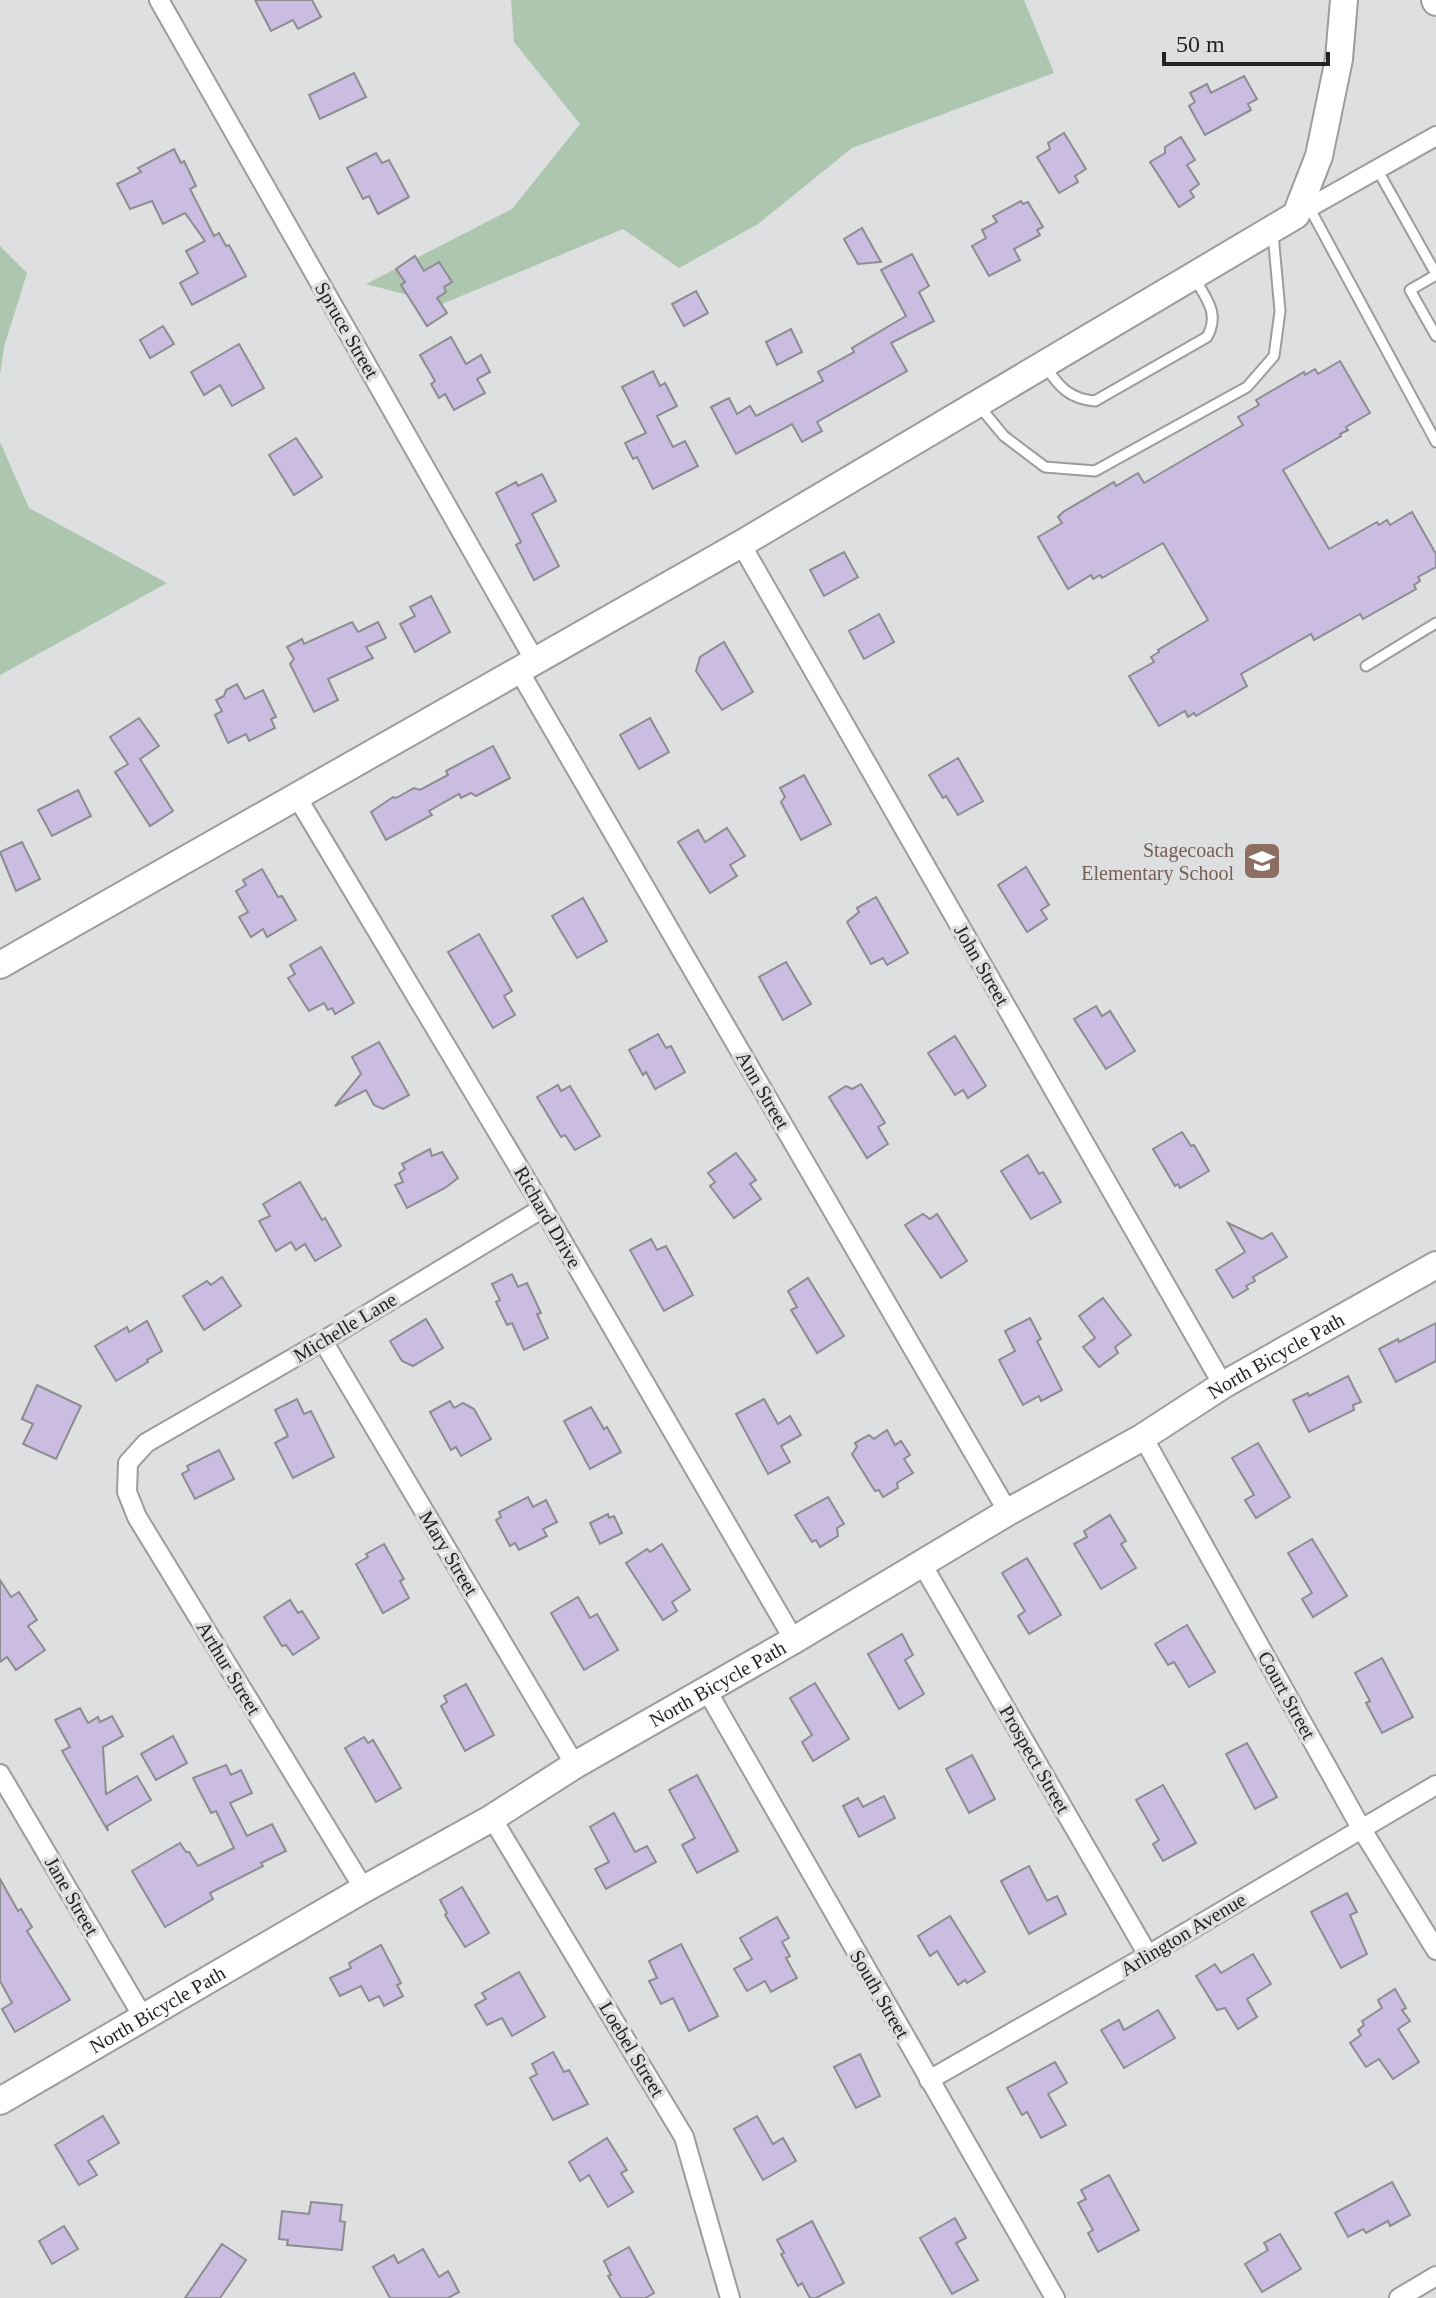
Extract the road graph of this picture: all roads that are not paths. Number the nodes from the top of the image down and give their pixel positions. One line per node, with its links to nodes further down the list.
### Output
1 (159, 0): 15 (street, Spruce Street)
2 (1344, 0): 5 (street)
3 (1436, 136): 4 (street)
4 (1377, 169): 5 (street); 7 (lane)
5 (1302, 211): 6 (street); 12 (lane)
6 (1272, 228): 8 (street); 11 (lane)
7 (1436, 274): 9 (lane)
8 (1193, 275): 10 (street); 10 (lane)
9 (1436, 336)
10 (1044, 364): 11 (street)
11 (977, 404): 13 (street)
12 (1436, 442)
13 (741, 544): 15 (street); 22 (street, John Street)
14 (1436, 623): 16 (lane)
15 (527, 665): 17 (street); 25 (street, Ann Street)
16 (1366, 666)
17 (297, 797): 18 (street); 19 (street, Richard Drive)
18 (0, 965)
19 (543, 1208): 21 (street, Michelle Lane); 27 (street, Richard Drive)
20 (1436, 1265): 22 (street, North Bicycle Path)
21 (323, 1341): 24 (street, Michelle Lane); 29 (street, Mary Street)
22 (1223, 1385): 23 (street, North Bicycle Path)
23 (1143, 1437): 25 (street, North Bicycle Path); 33 (street, Court Street)
24 (146, 1443): 34 (street, Arthur Street)
25 (1008, 1512): 26 (street, North Bicycle Path)
26 (922, 1564): 27 (street, North Bicycle Path); 36 (street, Prospect Street)
27 (794, 1640): 28 (street, North Bicycle Path)
28 (706, 1689): 29 (street, North Bicycle Path); 38 (street, South Street)
29 (575, 1765): 32 (street, North Bicycle Path)
30 (0, 1774): 37 (street, Jane Street)
31 (1436, 1785): 33 (street, Arlington Avenue)
32 (492, 1818): 34 (street, North Bicycle Path); 41 (street, Loebel Street)
33 (1361, 1828): 35 (street, Court Street); 36 (street, Arlington Avenue)
34 (364, 1889): 37 (street, North Bicycle Path)
35 (1436, 1950)
36 (1148, 1955): 38 (street, Arlington Avenue)
37 (143, 2017): 39 (street, North Bicycle Path)
38 (929, 2080): 42 (street, South Street)
39 (0, 2101)
40 (1436, 2276): 43 (street)
41 (730, 2298)
42 (1055, 2298)
43 (1399, 2298)

